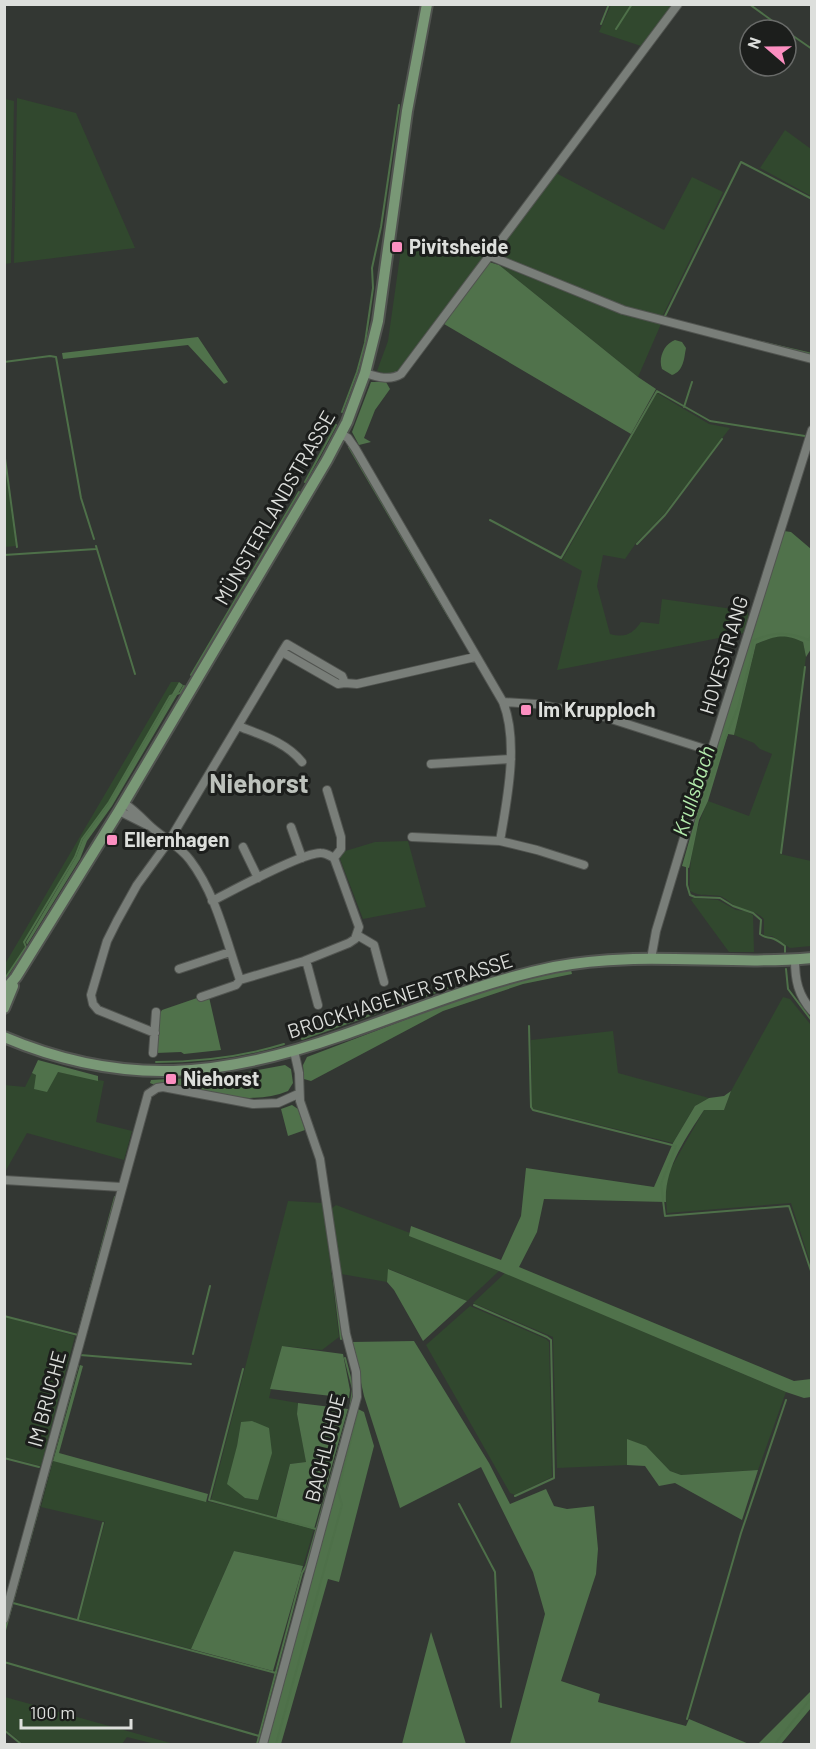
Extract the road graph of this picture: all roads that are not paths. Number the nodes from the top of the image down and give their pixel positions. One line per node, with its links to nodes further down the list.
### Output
1 (427, 4): 5 (main road, MÜNSTERLANDSTRASSE)
2 (678, 4): 3 (street)
3 (490, 256): 4 (street); 5 (street)
4 (812, 359)
5 (365, 373): 7 (main road, MÜNSTERLANDSTRASSE)
6 (812, 430): 11 (street, HOVESTRANG)
7 (341, 434): 8 (street); 16 (main road, MÜNSTERLANDSTRASSE)
8 (475, 657): 9 (street); 10 (street)
9 (503, 702): 11 (street); 12 (street)
10 (238, 726): 13 (street); 19 (street)
11 (711, 751): 30 (street, HOVESTRANG)
12 (511, 759): 14 (street); 20 (street)
13 (302, 762)
14 (431, 764)
15 (327, 790): 23 (street)
16 (121, 807): 19 (street); 34 (main road, MÜNSTERLANDSTRASSE)
17 (291, 827): 22 (street)
18 (412, 837): 20 (street)
19 (169, 841): 26 (street); 43 (street)
20 (500, 841): 24 (street)
21 (243, 847): 25 (street)
22 (302, 858): 23 (street); 25 (street)
23 (334, 858): 27 (street)
24 (584, 865)
25 (258, 878): 26 (street)
26 (212, 901): 28 (street)
27 (357, 934): 31 (street); 36 (street)
28 (230, 952): 33 (street); 35 (street)
29 (812, 958): 32 (main road, BROCKHAGENER STRASSE)
30 (651, 959): 32 (main road, BROCKHAGENER STRASSE); 45 (main road, BROCKHAGENER STRASSE)
31 (306, 960): 35 (street); 39 (street)
32 (795, 960): 41 (street)
33 (179, 969)
34 (16, 977): 37 (main road, MÜNSTERLANDSTRASSE); 40 (main road, MÜNSTERLANDSTRASSE)
35 (240, 980): 38 (street)
36 (384, 982)
37 (4, 992)
38 (201, 997)
39 (318, 1005)
40 (4, 1008)
41 (812, 1011)
42 (156, 1012): 43 (street)
43 (155, 1033): 46 (street)
44 (4, 1037): 45 (main road, BROCKHAGENER STRASSE)
45 (294, 1051): 47 (street, BACHLOHDE)
46 (153, 1053)
47 (298, 1094): 49 (street, IM BRUCHE); 51 (street, BACHLOHDE)
48 (4, 1180): 49 (street)
49 (121, 1187): 50 (street, IM BRUCHE)
50 (4, 1619)
51 (263, 1744)

